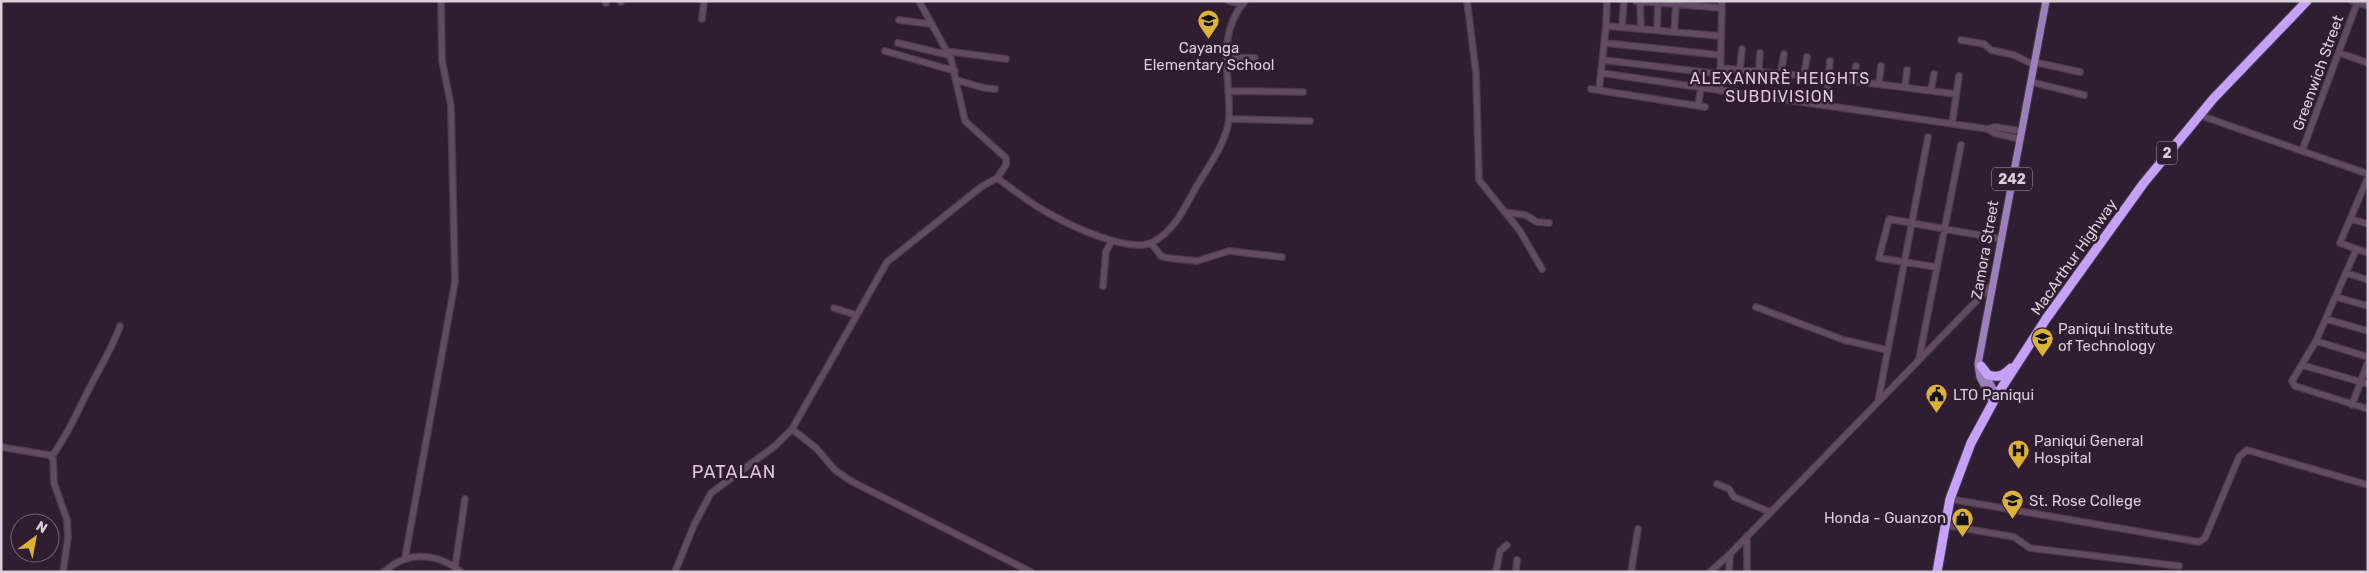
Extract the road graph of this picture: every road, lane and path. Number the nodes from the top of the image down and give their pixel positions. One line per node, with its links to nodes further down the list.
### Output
1 (441, 1): 144 (street)
2 (704, 1): 18 (street)
3 (919, 1): 20 (street)
4 (1229, 1): 13 (street)
5 (1467, 1): 91 (street)
6 (1607, 1): 21 (street)
7 (1624, 1): 22 (street)
8 (1636, 1): 11 (street)
9 (2046, 1): 44 (main road, Zamora Street / 242)
10 (2306, 1): 77 (highway, MacArthur Highway / 2)
11 (1640, 2): 14 (street); 23 (street)
12 (2355, 2): 17 (street); 32 (street, Greenwich Street)
13 (1244, 3): 37 (street)
14 (1658, 4): 15 (street); 24 (street)
15 (1676, 5): 16 (street); 25 (street)
16 (1722, 5): 26 (street)
17 (2368, 6)
18 (702, 19)
19 (900, 20): 20 (street)
20 (931, 24): 33 (street)
21 (1606, 26): 22 (street); 29 (street)
22 (1622, 27): 23 (street)
23 (1641, 29): 24 (street)
24 (1657, 30): 25 (street)
25 (1674, 32): 26 (street)
26 (1720, 36): 36 (street)
27 (1960, 40): 44 (street)
28 (898, 43): 33 (street)
29 (1605, 43): 36 (street); 41 (street)
30 (1742, 50): 47 (street)
31 (885, 51): 50 (street)
32 (2340, 52): 43 (street); 88 (street, Greenwich Street)
33 (948, 53): 40 (street); 50 (street)
34 (1760, 53): 48 (street)
35 (1784, 54): 52 (street)
36 (1720, 55): 51 (street)
37 (1226, 57): 39 (street); 69 (street)
38 (1807, 57): 56 (street)
39 (1255, 58)
40 (1006, 59)
41 (1603, 60): 51 (street); 54 (street)
42 (1830, 61): 58 (street)
43 (2368, 63)
44 (2034, 64): 53 (street); 61 (main road, Zamora Street / 242)
45 (1856, 66): 60 (street)
46 (1881, 66): 62 (street)
47 (1740, 69): 48 (street); 51 (street)
48 (1759, 70): 52 (street)
49 (1907, 70): 63 (street)
50 (955, 71): 59 (street)
51 (1720, 71): 70 (street)
52 (1781, 72): 56 (street)
53 (2080, 72)
54 (1601, 73): 64 (street); 67 (street)
55 (1934, 74): 68 (street)
56 (1804, 75): 58 (street)
57 (1959, 76): 72 (street)
58 (1829, 78): 60 (street); 74 (street)
59 (957, 80): 65 (street); 90 (street)
60 (1854, 81): 62 (street)
61 (2031, 82): 73 (street); 83 (main road, Zamora Street / 242)
62 (1879, 84): 63 (street)
63 (1905, 87): 68 (street)
64 (1701, 88): 70 (street); 75 (street)
65 (995, 89)
66 (1591, 89): 67 (street)
67 (1599, 90): 75 (street)
68 (1930, 90): 72 (street)
69 (1228, 91): 71 (street); 78 (street)
70 (1720, 91): 74 (street)
71 (1303, 92)
72 (1956, 94): 80 (street)
73 (2084, 95)
74 (1826, 105): 80 (street)
75 (1698, 106): 76 (street)
76 (1704, 107)
77 (2199, 115): 88 (street); 121 (highway, MacArthur Highway / 2)
78 (1229, 119): 79 (street); 99 (street)
79 (1310, 121)
80 (1952, 124): 81 (street)
81 (1988, 129): 82 (street); 85 (street)
82 (2011, 129): 83 (street); 85 (street)
83 (2021, 131): 86 (main road, Zamora Street / 242)
84 (1928, 137): 94 (street)
85 (2010, 137): 86 (street)
86 (2020, 139): 97 (main road, Zamora Street / 242)
87 (1961, 146): 96 (street)
88 (2302, 151): 89 (street)
89 (2368, 176): 92 (street)
90 (997, 178): 98 (street); 114 (street)
91 (1505, 212): 93 (street); 105 (street)
92 (2350, 219): 95 (street); 100 (street)
93 (1549, 223)
94 (1912, 223): 96 (street); 103 (street); 103 (street)
95 (2368, 224)
96 (1944, 229): 97 (street); 104 (street)
97 (2001, 239): 108 (main road, Zamora Street / 242)
98 (1112, 241): 99 (street); 109 (street)
99 (1151, 243): 102 (street)
100 (2356, 250): 101 (street); 106 (street)
101 (2368, 253)
102 (1282, 257)
103 (1904, 264): 104 (street); 119 (street)
104 (1936, 267): 122 (street)
105 (1542, 269)
106 (2346, 273): 107 (street); 110 (street)
107 (2368, 280)
108 (1992, 285): 122 (street); 124 (main road, Zamora Street / 242)
109 (1104, 286)
110 (2336, 297): 111 (street); 115 (street)
111 (2368, 306)
112 (1756, 307): 119 (street)
113 (834, 308): 114 (street)
114 (856, 314): 131 (street)
115 (2326, 318): 117 (street); 118 (street)
116 (120, 326): 133 (street)
117 (2368, 331)
118 (2316, 341): 120 (street); 125 (street)
119 (1887, 350): 128 (street)
120 (2368, 357)
121 (2021, 358): 124 (highway); 127 (highway, MacArthur Highway / 2)
122 (1919, 360): 128 (street)
123 (2368, 362): 126 (street)
124 (1980, 364): 127 (main road)
125 (2302, 364): 126 (street); 129 (street)
126 (2365, 383): 129 (street)
127 (1995, 399): 137 (highway, MacArthur Highway / 2)
128 (1878, 402): 138 (street)
129 (2352, 405): 130 (street)
130 (2368, 409)
131 (792, 429): 150 (street); 151 (street)
132 (1, 447): 133 (street)
133 (52, 456): 148 (street)
134 (1717, 484): 138 (street)
135 (2368, 485): 137 (street)
136 (465, 499): 147 (street)
137 (1950, 500): 139 (highway, MacArthur Highway / 2)
138 (1770, 512): 141 (street)
139 (1945, 525): 146 (street); 158 (highway, MacArthur Highway / 2)
140 (1638, 529): 154 (street)
141 (1748, 536): 143 (street); 157 (street)
142 (1507, 545): 152 (street)
143 (1730, 554): 155 (street); 156 (street)
144 (406, 558): 147 (street); 149 (street)
145 (1518, 560): 153 (street)
146 (2180, 566)
147 (458, 570)
148 (63, 572)
149 (384, 572)
150 (675, 572)
151 (1031, 572)
152 (1496, 572)
153 (1516, 572)
154 (1631, 572)
155 (1711, 572)
156 (1729, 572)
157 (1747, 572)
158 (1937, 572)

